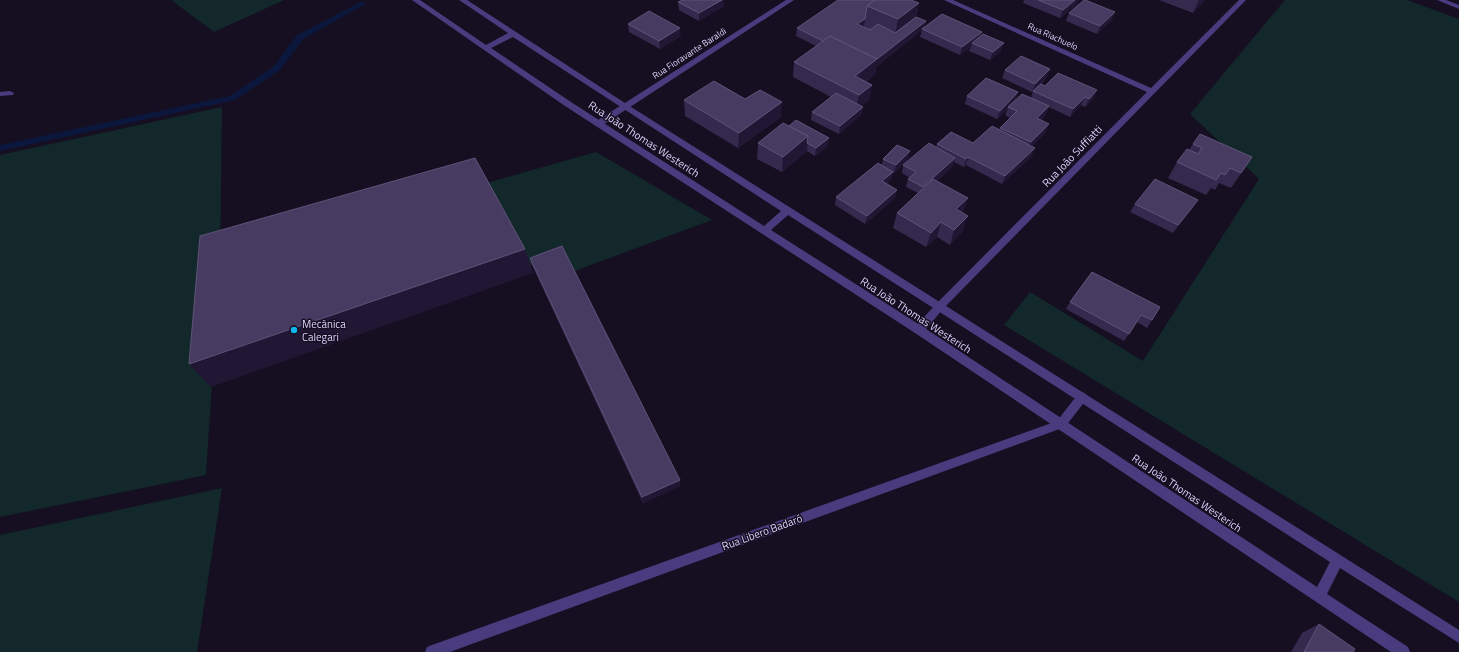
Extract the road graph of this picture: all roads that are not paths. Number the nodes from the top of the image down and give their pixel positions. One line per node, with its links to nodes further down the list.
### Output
1 (415, 0): 9 (street, Rua João Thomas Westerich)
2 (462, 0): 8 (street, Rua João Thomas Westerich)
3 (791, 0): 13 (street, Rua Fioravante Baraldi)
4 (947, 0): 10 (street, Rua Riachuelo)
5 (1242, 0): 10 (street, Rua João Suffiatti)
6 (1440, 0): 7 (street)
7 (1459, 7)
8 (514, 33): 9 (street); 13 (street, Rua João Thomas Westerich)
9 (485, 48): 14 (street, Rua João Thomas Westerich)
10 (1152, 91): 17 (street, Rua João Suffiatti)
11 (10, 93): 12 (street)
12 (0, 94)
13 (625, 106): 14 (street, Rua Fioravante Baraldi); 15 (street, Rua João Thomas Westerich)
14 (598, 124): 16 (street, Rua João Thomas Westerich)
15 (788, 210): 16 (street); 17 (street, Rua João Thomas Westerich)
16 (764, 231): 18 (street, Rua João Thomas Westerich)
17 (939, 307): 18 (street, Rua João Suffiatti); 19 (street, Rua João Thomas Westerich)
18 (919, 330): 20 (street, Rua João Thomas Westerich)
19 (1082, 397): 20 (street); 21 (street, Rua João Thomas Westerich)
20 (1061, 424): 22 (street, Rua João Thomas Westerich); 24 (street, Rua Libero Badaró)
21 (1338, 560): 22 (street); 23 (street, Rua João Thomas Westerich)
22 (1319, 596): 25 (street, Rua João Thomas Westerich)
23 (1459, 636)
24 (432, 652)
25 (1403, 652)

